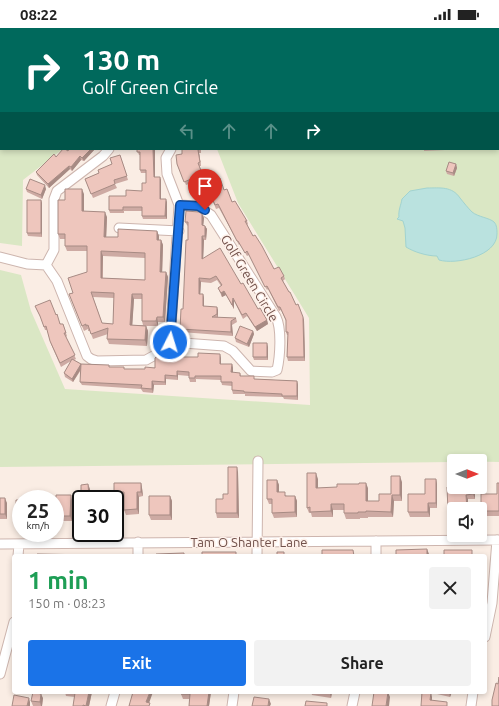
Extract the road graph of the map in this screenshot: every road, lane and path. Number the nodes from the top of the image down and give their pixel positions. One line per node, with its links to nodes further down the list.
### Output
1 (108, 150): 7 (street)
2 (170, 150): 3 (street)
3 (180, 205): 5 (street); 8 (street, Golf Green Circle)
4 (119, 228): 5 (street)
5 (179, 231): 8 (street)
6 (0, 257): 7 (street)
7 (46, 265): 8 (street)
8 (170, 342)
9 (258, 462): 13 (street)
10 (498, 540): 11 (street, Tam O Shanter Lane); 20 (street)
11 (376, 541): 13 (street, Tam O Shanter Lane); 19 (street)
12 (138, 542): 13 (street, Tam O Shanter Lane); 15 (street, Tam O Shanter Lane); 17 (street)
13 (258, 543): 18 (street)
14 (0, 544): 15 (street, Tam O Shanter Lane)
15 (19, 544): 16 (street)
16 (18, 554)
17 (138, 554)
18 (257, 554)
19 (376, 554)
20 (487, 627)
21 (12, 629): 22 (street)
22 (0, 674)
23 (114, 694): 27 (street)
24 (234, 694): 28 (street)
25 (355, 694): 29 (street)
26 (473, 694): 30 (street)
27 (111, 706)
28 (232, 706)
29 (352, 706)
30 (471, 706)

